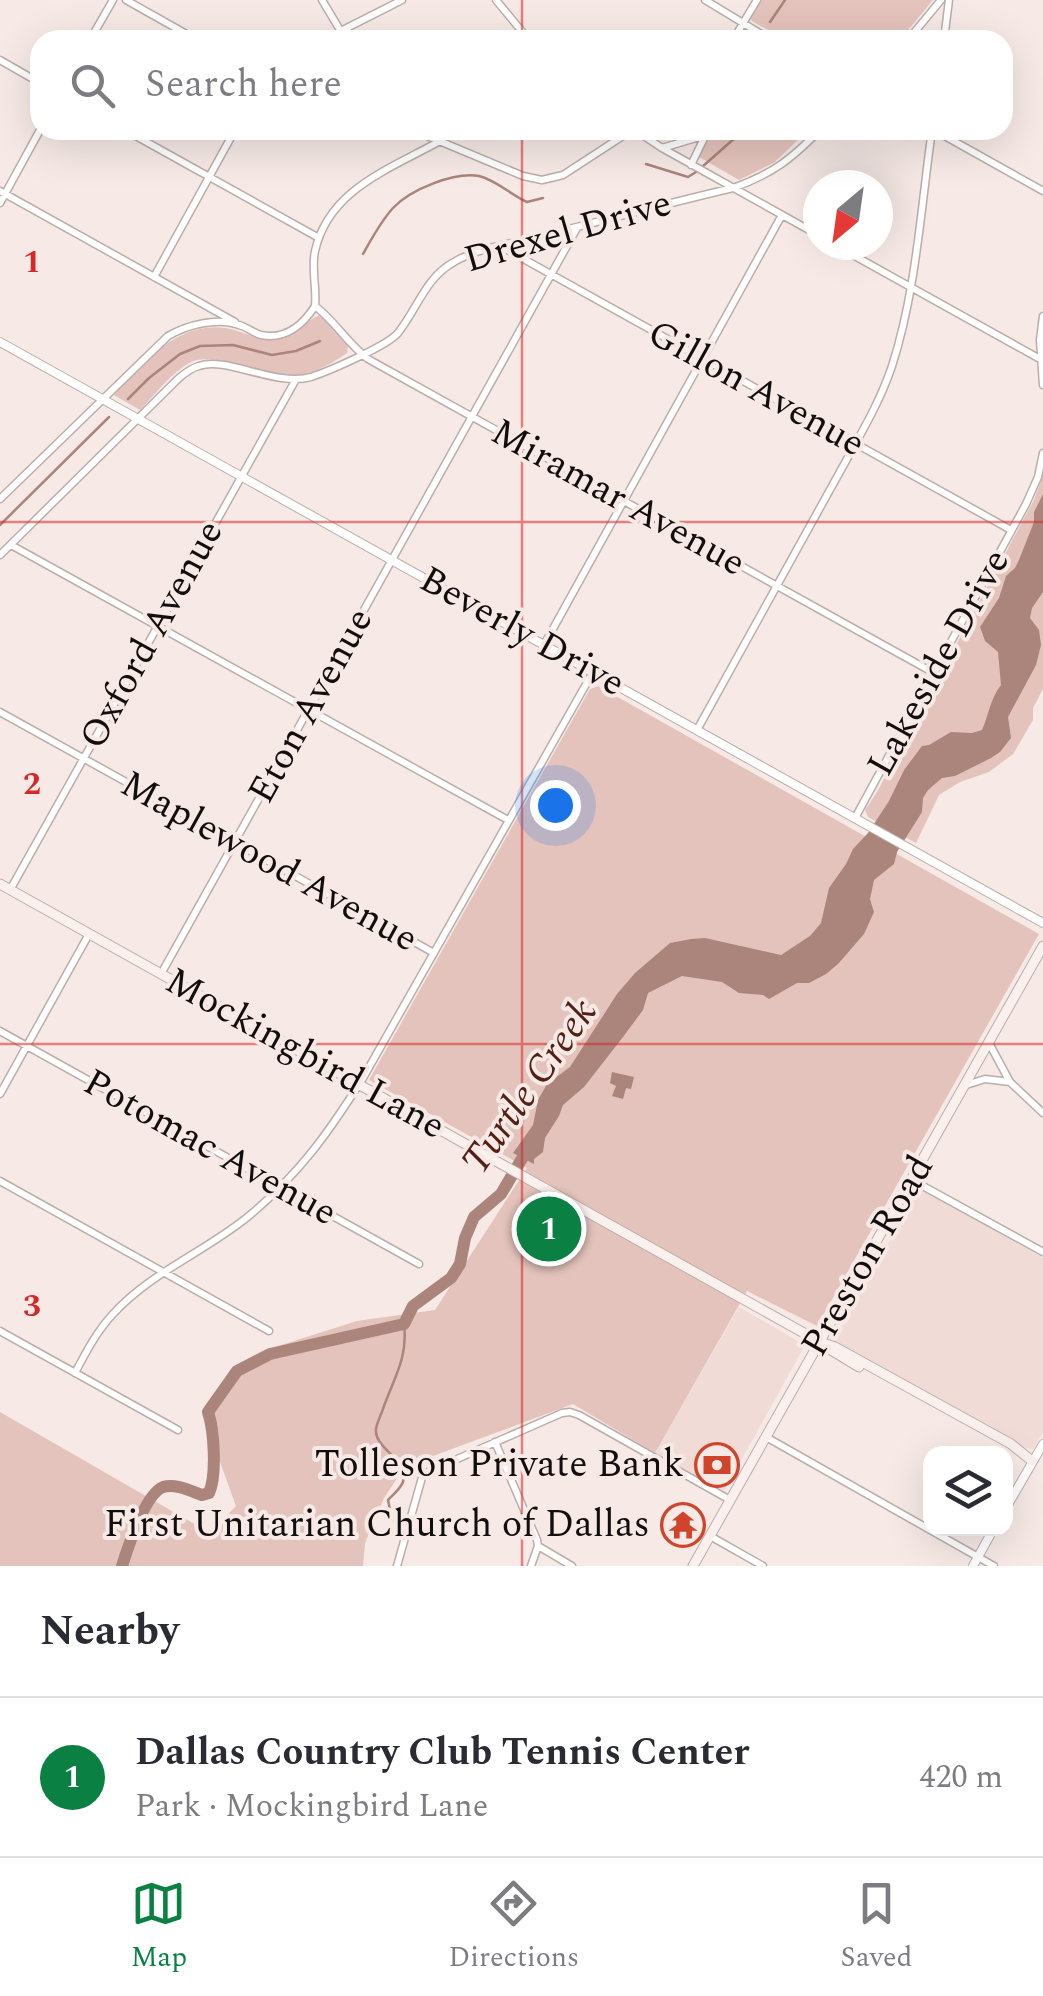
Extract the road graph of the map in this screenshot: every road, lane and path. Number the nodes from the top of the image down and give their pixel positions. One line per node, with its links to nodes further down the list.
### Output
1 (112, 0): 11 (street)
2 (126, 0): 12 (street)
3 (322, 0): 13 (street)
4 (402, 0): 14 (street)
5 (496, 0): 15 (street)
6 (705, 0): 10 (street)
7 (757, 0): 10 (street)
8 (941, 0): 18 (street)
9 (949, 0): 19 (street)
10 (741, 23): 16 (street); 17 (street)
11 (96, 30)
12 (179, 30)
13 (339, 30)
14 (342, 30)
15 (522, 30)
16 (737, 30)
17 (753, 30)
18 (916, 30)
19 (945, 30)
20 (0, 60): 21 (street)
21 (30, 77)
22 (34, 140): 38 (street)
23 (143, 140): 35 (street)
24 (229, 140): 35 (street)
25 (617, 140): 32 (street)
26 (649, 140): 33 (street)
27 (684, 140): 33 (street)
28 (703, 140): 34 (street)
29 (810, 140): 36 (street, Drexel Drive)
30 (932, 140): 48 (street)
31 (951, 140): 37 (street)
32 (440, 141): 43 (street)
33 (662, 148): 34 (street)
34 (692, 165): 36 (street)
35 (209, 177): 43 (street); 47 (street)
36 (733, 188): 40 (street); 41 (street, Drexel Drive)
37 (1043, 191)
38 (2, 192): 39 (street); 47 (street)
39 (0, 202)
40 (782, 215): 42 (street); 54 (street)
41 (578, 227): 44 (street, Drexel Drive); 46 (street, Eton Avenue)
42 (803, 227)
43 (319, 238): 49 (street)
44 (501, 247): 46 (street, Gillon Avenue); 53 (street, Drexel Drive)
45 (862, 260): 48 (street)
46 (552, 274): 54 (street, Gillon Avenue); 59 (street, Eton Avenue)
47 (154, 276): 51 (street)
48 (910, 287): 55 (street); 61 (street)
49 (315, 306): 51 (street); 53 (street, Miramar Avenue)
50 (1043, 316): 55 (street)
51 (239, 324): 58 (street)
52 (0, 342): 58 (street, Beverly Drive)
53 (362, 354): 56 (street, Drexel Drive); 59 (street, Miramar Avenue)
54 (702, 359): 61 (street, Gillon Avenue); 65 (street)
55 (1040, 360): 57 (street)
56 (296, 380): 60 (street); 63 (street, Oxford Avenue)
57 (1043, 386)
58 (102, 398): 60 (street, Beverly Drive); 64 (street)
59 (472, 417): 65 (street, Miramar Avenue); 69 (street, Eton Avenue)
60 (138, 419): 63 (street, Beverly Drive); 67 (street)
61 (856, 444): 66 (street, Gillon Avenue); 70 (street)
62 (1043, 453): 66 (street, Lakeside Drive)
63 (242, 476): 69 (street, Beverly Drive); 71 (street, Oxford Avenue)
64 (2, 495)
65 (624, 501): 70 (street, Miramar Avenue); 72 (street)
66 (1011, 530): 74 (street, Lakeside Drive)
67 (11, 545): 68 (street); 71 (street)
68 (0, 554)
69 (392, 560): 72 (street, Beverly Drive); 75 (street, Eton Avenue)
70 (777, 586): 74 (street, Miramar Avenue); 77 (street)
71 (158, 625): 75 (street); 78 (street, Oxford Avenue)
72 (544, 645): 73 (street, Beverly Drive)
73 (593, 672): 77 (street, Beverly Drive); 80 (street)
74 (934, 673): 79 (street, Lakeside Drive)
75 (310, 710): 80 (street); 81 (street, Eton Avenue)
76 (0, 712): 78 (street, Maplewood Avenue)
77 (697, 730): 79 (street, Beverly Drive)
78 (83, 758): 81 (street, Maplewood Avenue); 83 (street, Oxford Avenue)
79 (855, 818): 84 (street, Beverly Drive)
80 (508, 820): 87 (street)
81 (234, 843): 87 (street, Maplewood Avenue); 88 (street, Eton Avenue)
82 (0, 884): 83 (main road, Mockingbird Lane)
83 (10, 890): 85 (main road, Mockingbird Lane)
84 (1043, 923)
85 (89, 934): 88 (main road, Mockingbird Lane); 91 (street)
86 (1043, 946): 90 (main road, Preston Road)
87 (434, 954): 93 (street)
88 (161, 974): 93 (main road, Mockingbird Lane)
89 (0, 1031): 91 (street, Potomac Avenue)
90 (989, 1042): 92 (street); 94 (main road, Preston Road)
91 (26, 1046): 95 (street); 99 (street, Potomac Avenue)
92 (1010, 1082): 94 (street); 96 (street)
93 (359, 1084): 99 (street); 105 (main road, Mockingbird Lane)
94 (964, 1086): 97 (main road, Preston Road)
95 (0, 1094)
96 (1043, 1112)
97 (912, 1180): 100 (street); 105 (main road, Preston Road)
98 (0, 1181): 102 (street)
99 (281, 1187): 101 (street, Potomac Avenue); 102 (street)
100 (1043, 1252)
101 (419, 1264)
102 (164, 1272): 104 (street); 106 (street)
103 (0, 1331): 106 (street)
104 (269, 1331)
105 (820, 1342): 108 (main road, Preston Road); 111 (main road, Mockingbird Lane)
106 (75, 1372): 107 (street)
107 (178, 1430)
108 (766, 1437): 114 (main road, Preston Road); 118 (street)
109 (494, 1442): 114 (street); 117 (street); 119 (street)
110 (1043, 1444): 111 (street)
111 (1032, 1461): 112 (main road, Mockingbird Lane); 113 (street)
112 (1043, 1467)
113 (1013, 1495)
114 (730, 1500): 115 (main road, Preston Road)
115 (710, 1536): 122 (main road, Preston Road); 123 (street)
116 (989, 1536): 118 (street)
117 (538, 1546): 120 (street); 121 (street)
118 (975, 1561): 124 (street)
119 (397, 1566)
120 (531, 1566)
121 (572, 1566)
122 (693, 1566)
123 (763, 1566)
124 (994, 1566)

